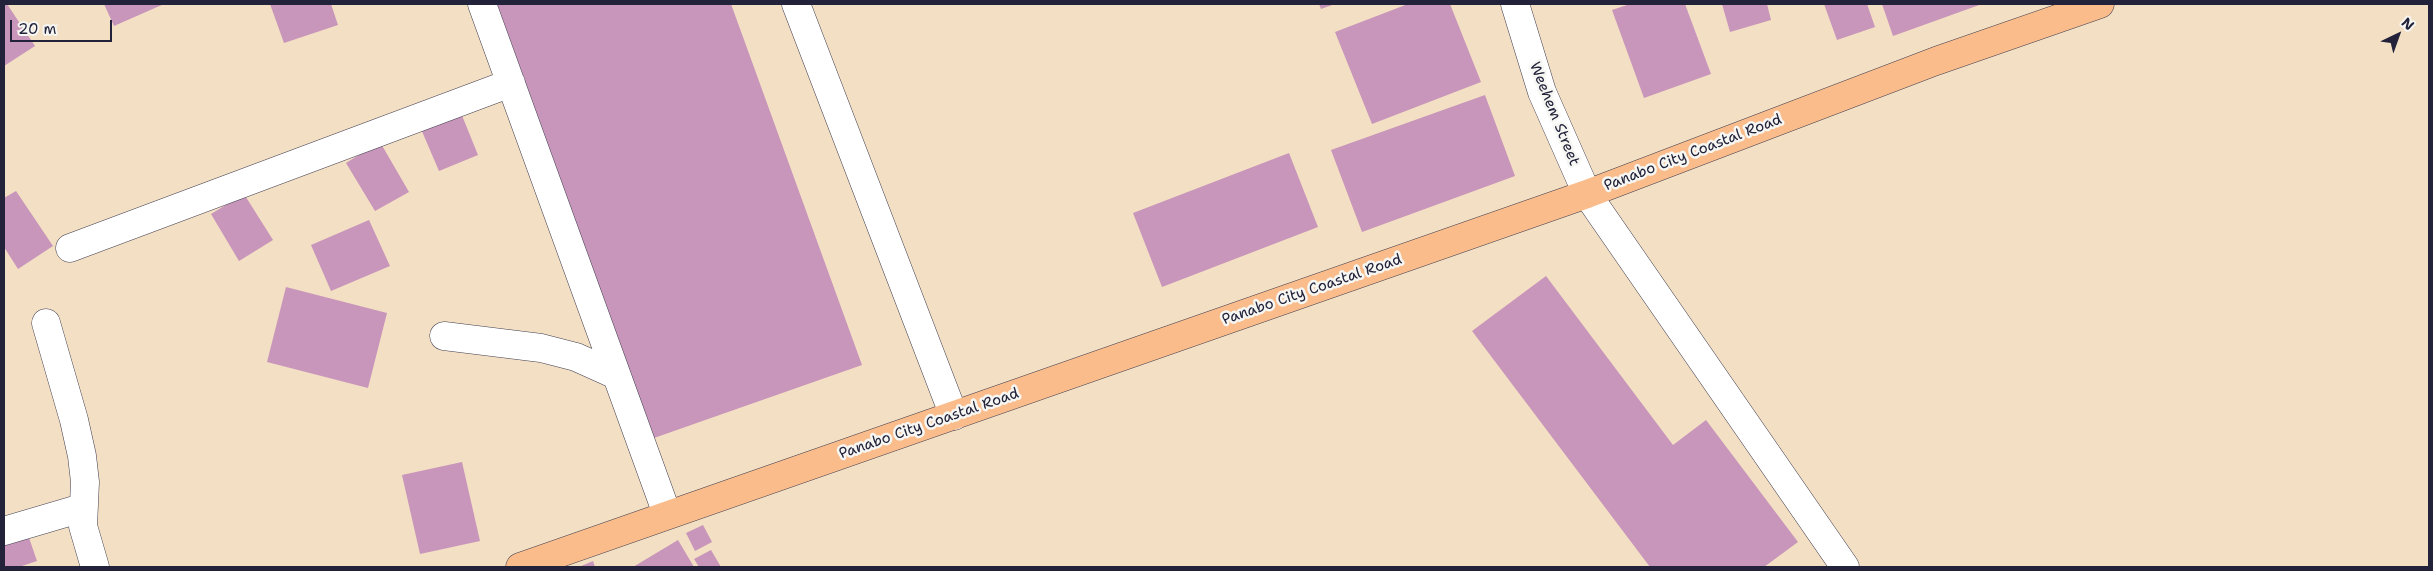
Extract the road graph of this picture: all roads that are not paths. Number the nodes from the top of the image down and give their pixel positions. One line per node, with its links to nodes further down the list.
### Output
1 (482, 4): 5 (street)
2 (796, 4): 11 (street)
3 (1515, 4): 6 (street, Weehem Street)
4 (2100, 4): 6 (main road, Panabo City Coastal Road)
5 (511, 83): 7 (street); 10 (street)
6 (1587, 194): 11 (main road, Panabo City Coastal Road); 17 (street, Weehem Street)
7 (70, 248)
8 (46, 323): 12 (street)
9 (444, 336): 10 (street)
10 (616, 375): 13 (street)
11 (954, 416): 13 (main road, Panabo City Coastal Road)
12 (82, 508): 14 (street); 15 (street)
13 (668, 514): 16 (main road, Panabo City Coastal Road)
14 (4, 531)
15 (95, 567)
16 (520, 567)
17 (1845, 567)

